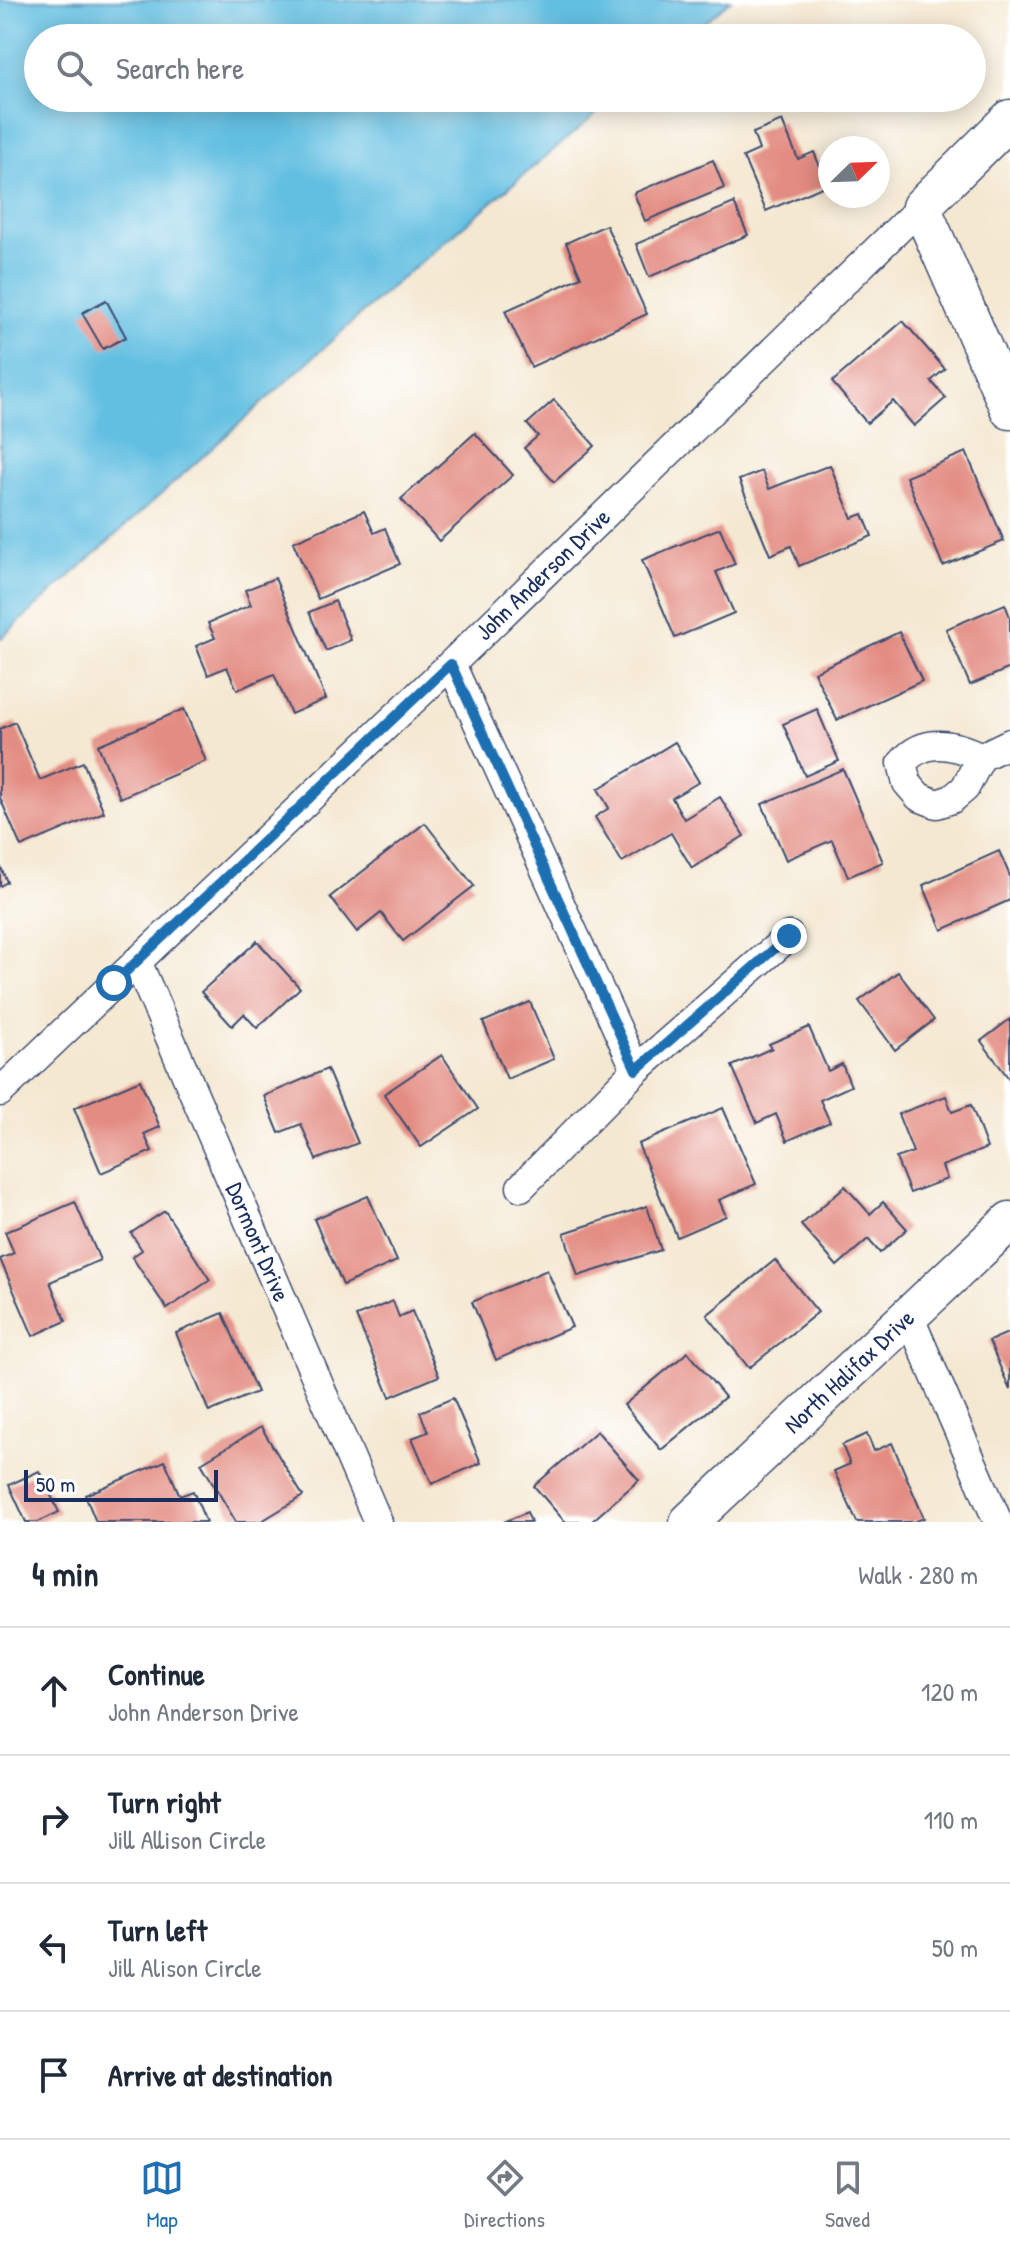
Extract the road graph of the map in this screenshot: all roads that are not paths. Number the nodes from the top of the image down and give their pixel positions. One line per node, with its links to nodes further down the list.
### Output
1 (1010, 119): 2 (street, John Anderson Drive)
2 (921, 207): 3 (street); 4 (street, John Anderson Drive)
3 (1010, 410)
4 (451, 664): 8 (street, John Anderson Drive); 9 (street)
5 (1010, 743): 6 (street)
6 (981, 757)
7 (789, 936): 9 (street)
8 (137, 961): 10 (street, John Anderson Drive); 14 (street, Dormont Drive)
9 (636, 1070): 11 (street)
10 (0, 1092)
11 (521, 1187)
12 (1010, 1221): 13 (street, North Halifax Drive)
13 (909, 1316): 15 (street, North Halifax Drive); 16 (street)
14 (378, 1522)
15 (689, 1522)
16 (998, 1522)

